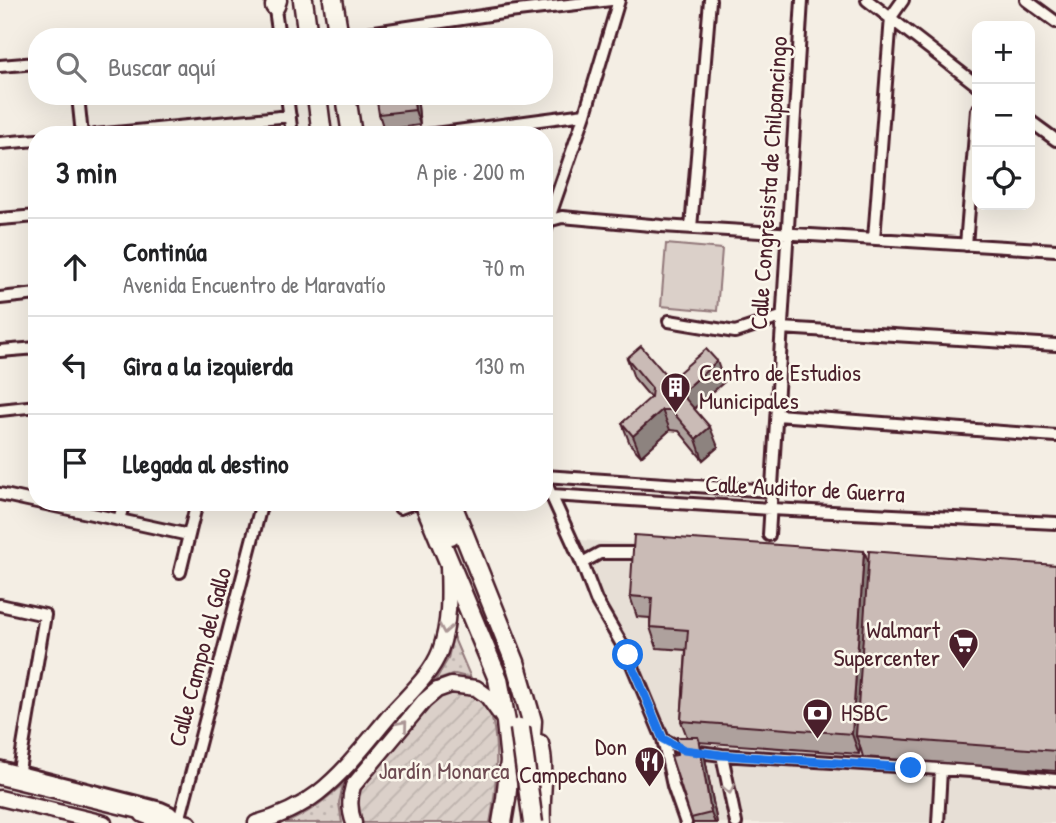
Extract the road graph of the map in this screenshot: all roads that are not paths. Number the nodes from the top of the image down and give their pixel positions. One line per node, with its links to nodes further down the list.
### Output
1 (303, 0): 16 (highway)
2 (333, 0): 17 (highway)
3 (508, 0): 12 (street)
4 (611, 0): 12 (street)
5 (620, 0): 26 (street)
6 (710, 0): 43 (street)
7 (802, 0): 44 (street, Calle Congresista de Chilpancingo)
8 (867, 0): 13 (street)
9 (904, 0): 13 (street)
10 (1026, 0): 14 (street)
11 (275, 2): 15 (street)
12 (509, 12): 18 (street)
13 (891, 17): 21 (street); 45 (street)
14 (1056, 22)
15 (277, 28)
16 (307, 28)
17 (338, 28)
18 (401, 28)
19 (28, 64): 20 (street)
20 (0, 66)
21 (976, 84)
22 (79, 105): 29 (street)
23 (288, 105): 27 (street)
24 (318, 105): 32 (highway)
25 (347, 105): 33 (highway)
26 (585, 114): 34 (street); 39 (street)
27 (290, 116): 30 (street); 31 (street)
28 (1035, 124): 35 (street)
29 (81, 126)
30 (187, 126)
31 (291, 126)
32 (321, 126)
33 (350, 126)
34 (495, 126)
35 (1056, 139)
36 (28, 141): 37 (street)
37 (0, 143)
38 (974, 147): 46 (street)
39 (553, 202)
40 (28, 217): 41 (street)
41 (0, 219)
42 (553, 219): 43 (street)
43 (691, 228): 44 (street)
44 (787, 234): 45 (street); 51 (street, Calle Congresista de Chilpancingo)
45 (874, 239): 46 (street)
46 (965, 245): 47 (street)
47 (1056, 250)
48 (28, 295): 49 (street)
49 (0, 298)
50 (669, 321): 51 (street)
51 (781, 322): 52 (street); 57 (street, Calle Congresista de Chilpancingo)
52 (1056, 345)
53 (28, 349): 54 (street)
54 (0, 351)
55 (28, 408): 56 (street)
56 (0, 410)
57 (776, 415): 58 (street); 60 (street, Calle Congresista de Chilpancingo)
58 (1056, 436)
59 (553, 479): 60 (street, Calle Auditor de Guerra)
60 (771, 491): 65 (street, Calle Congresista de Chilpancingo)
61 (0, 494): 64 (street)
62 (553, 495): 65 (street, Calle Auditor de Guerra)
63 (553, 497): 79 (street)
64 (28, 500)
65 (771, 509): 74 (street, Calle Auditor de Guerra); 76 (street, Calle Congresista de Chilpancingo)
66 (77, 511): 73 (street)
67 (122, 511): 73 (street)
68 (195, 511): 75 (street)
69 (260, 511): 92 (street, Calle Campo del Gallo)
70 (429, 511): 78 (highway)
71 (442, 511): 82 (highway)
72 (455, 511): 82 (highway)
73 (119, 520): 75 (street)
74 (1056, 523)
75 (189, 535): 80 (street)
76 (769, 535)
77 (657, 554): 79 (street)
78 (448, 561): 82 (highway); 94 (main road, one-way to 94)
79 (582, 563): 83 (street)
80 (180, 572)
81 (0, 605): 87 (street)
82 (519, 723): 95 (main road, one-way to 82); 96 (highway); 97 (highway); 98 (highway, bridge); 99 (highway)
83 (663, 739): 84 (street); 100 (street)
84 (722, 755): 86 (street); 101 (street, one-way to 101)
85 (0, 767): 87 (street)
86 (941, 770): 89 (street); 102 (street)
87 (18, 777): 88 (main road); 91 (main road); 92 (street)
88 (0, 778)
89 (1056, 780)
90 (0, 798): 93 (main road)
91 (144, 813): 92 (highway)
92 (179, 822)
93 (104, 823)
94 (256, 823)
95 (354, 823)
96 (502, 823)
97 (523, 823)
98 (533, 823)
99 (541, 823)
100 (686, 823)
101 (736, 823)
102 (938, 823)

